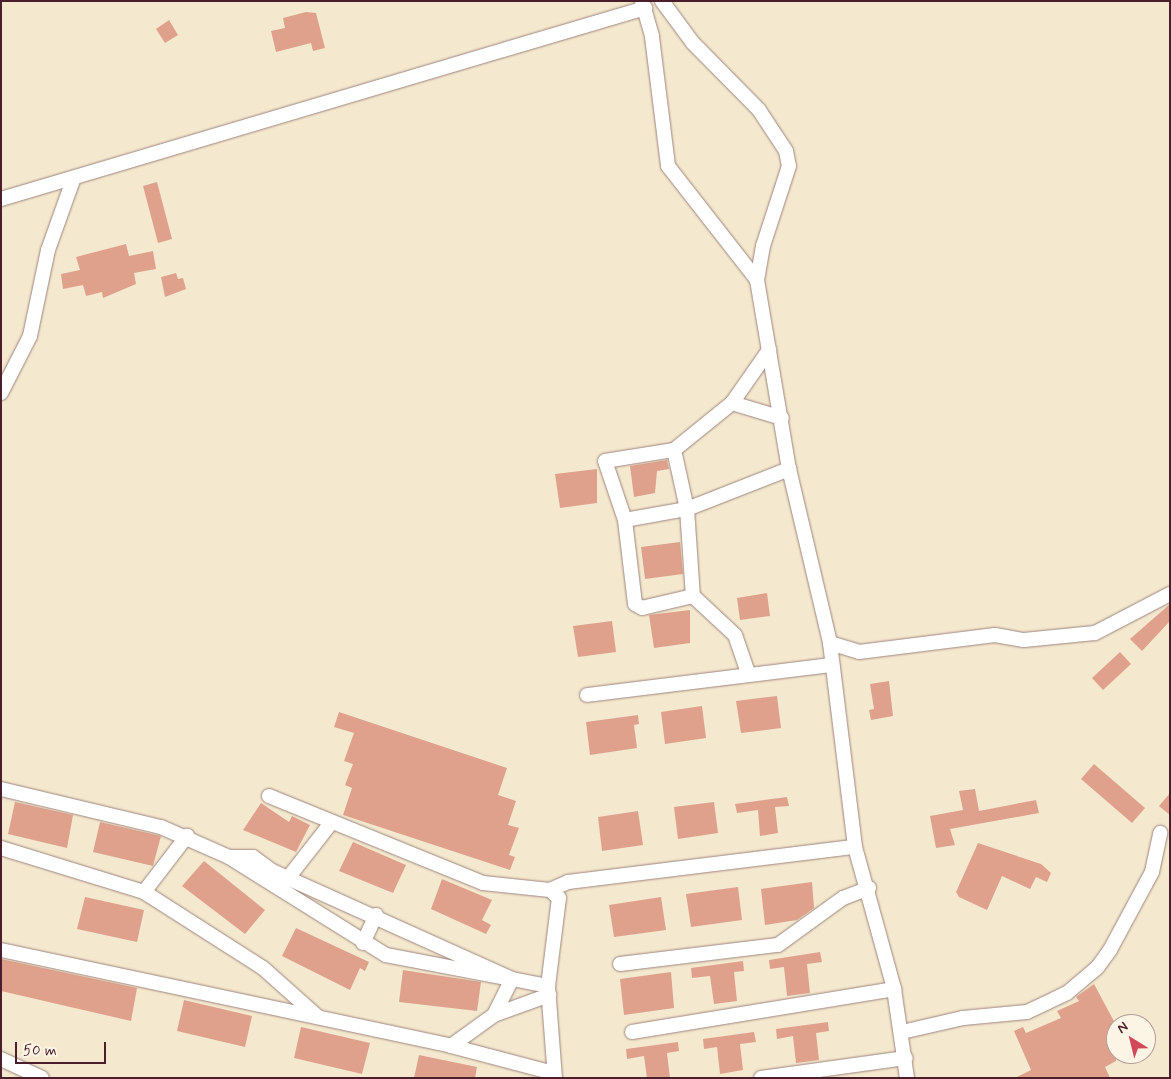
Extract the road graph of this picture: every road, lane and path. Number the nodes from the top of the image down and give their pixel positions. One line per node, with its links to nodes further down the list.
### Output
1 (664, 2): 5 (street)
2 (643, 4): 3 (street); 5 (street)
3 (73, 180): 4 (street); 7 (street)
4 (1, 199)
5 (757, 280): 6 (street)
6 (769, 350): 8 (street); 9 (street)
7 (1, 393)
8 (732, 403): 9 (street); 10 (street)
9 (782, 418): 11 (street)
10 (674, 450): 12 (street); 13 (street)
11 (789, 469): 12 (street); 16 (street)
12 (687, 509): 13 (street); 15 (street)
13 (625, 520): 15 (street)
14 (1170, 594): 16 (street)
15 (693, 596): 18 (street)
16 (830, 643): 17 (street)
17 (832, 665): 18 (street); 25 (street)
18 (748, 672): 19 (street)
19 (587, 695)
20 (1, 789): 24 (street)
21 (269, 796): 22 (street)
22 (330, 823): 28 (street); 31 (street)
23 (1160, 833): 42 (street)
24 (187, 836): 27 (street); 30 (street)
25 (855, 847): 29 (street); 31 (street)
26 (1, 848): 30 (street)
27 (229, 857): 28 (street); 33 (street)
28 (288, 878): 32 (street)
29 (870, 888): 35 (street); 37 (street)
30 (144, 892): 40 (street)
31 (554, 894): 38 (street)
32 (376, 915): 33 (street); 36 (street)
33 (363, 943): 36 (street)
34 (1, 950): 40 (street)
35 (620, 964)
36 (512, 979): 38 (street); 39 (street)
37 (894, 989): 41 (street); 42 (street)
38 (548, 990): 39 (street); 46 (street)
39 (494, 1015): 43 (street)
40 (318, 1017): 43 (street)
41 (632, 1032)
42 (902, 1032): 44 (street)
43 (451, 1046): 46 (street)
44 (906, 1058): 48 (street); 49 (street)
45 (1, 1059): 47 (street)
46 (554, 1075)
47 (42, 1078)
48 (761, 1078)
49 (907, 1078)

